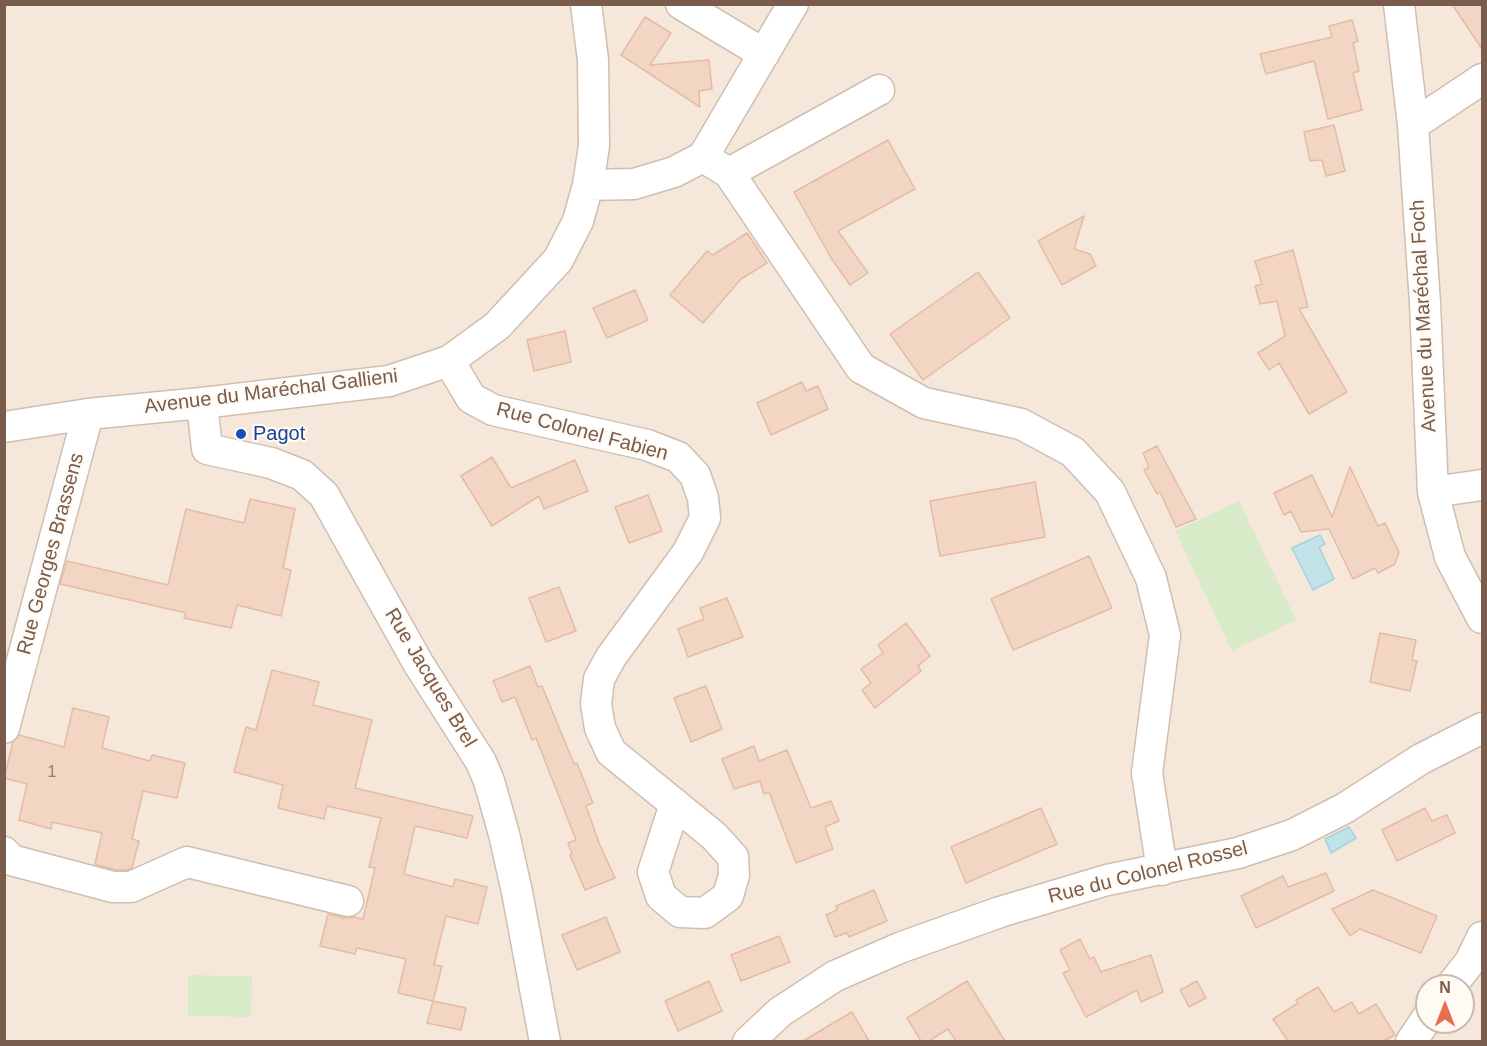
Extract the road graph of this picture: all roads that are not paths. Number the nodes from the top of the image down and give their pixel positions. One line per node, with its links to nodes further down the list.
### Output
1 (586, 4): 11 (street, Avenue du Maréchal Gallieni)
2 (681, 4): 5 (street)
3 (793, 4): 5 (street)
4 (1399, 4): 8 (street, Avenue du Maréchal Foch)
5 (764, 54): 9 (street)
6 (1482, 79): 8 (street)
7 (879, 90): 10 (street)
8 (1413, 125): 17 (street, Avenue du Maréchal Foch)
9 (703, 157): 10 (street); 11 (street)
10 (729, 173): 23 (street)
11 (588, 185): 12 (street, Avenue du Maréchal Gallieni)
12 (449, 361): 13 (street, Avenue du Maréchal Gallieni); 21 (street, Rue Colonel Fabien)
13 (202, 403): 14 (street, Avenue du Maréchal Gallieni); 27 (street, Rue Jacques Brel)
14 (88, 414): 15 (street, Avenue du Maréchal Gallieni); 19 (street, Rue Georges Brassens)
15 (4, 427)
16 (1482, 485): 17 (street)
17 (1433, 492): 18 (street, Avenue du Maréchal Foch)
18 (1482, 618)
19 (4, 728)
20 (1482, 728): 23 (street, Rue du Colonel Rossel)
21 (675, 804)
22 (4, 852): 24 (street)
23 (1162, 870): 28 (street, Rue du Colonel Rossel)
24 (348, 901)
25 (1482, 937): 26 (street)
26 (1460, 974)
27 (545, 1041)
28 (748, 1041)

